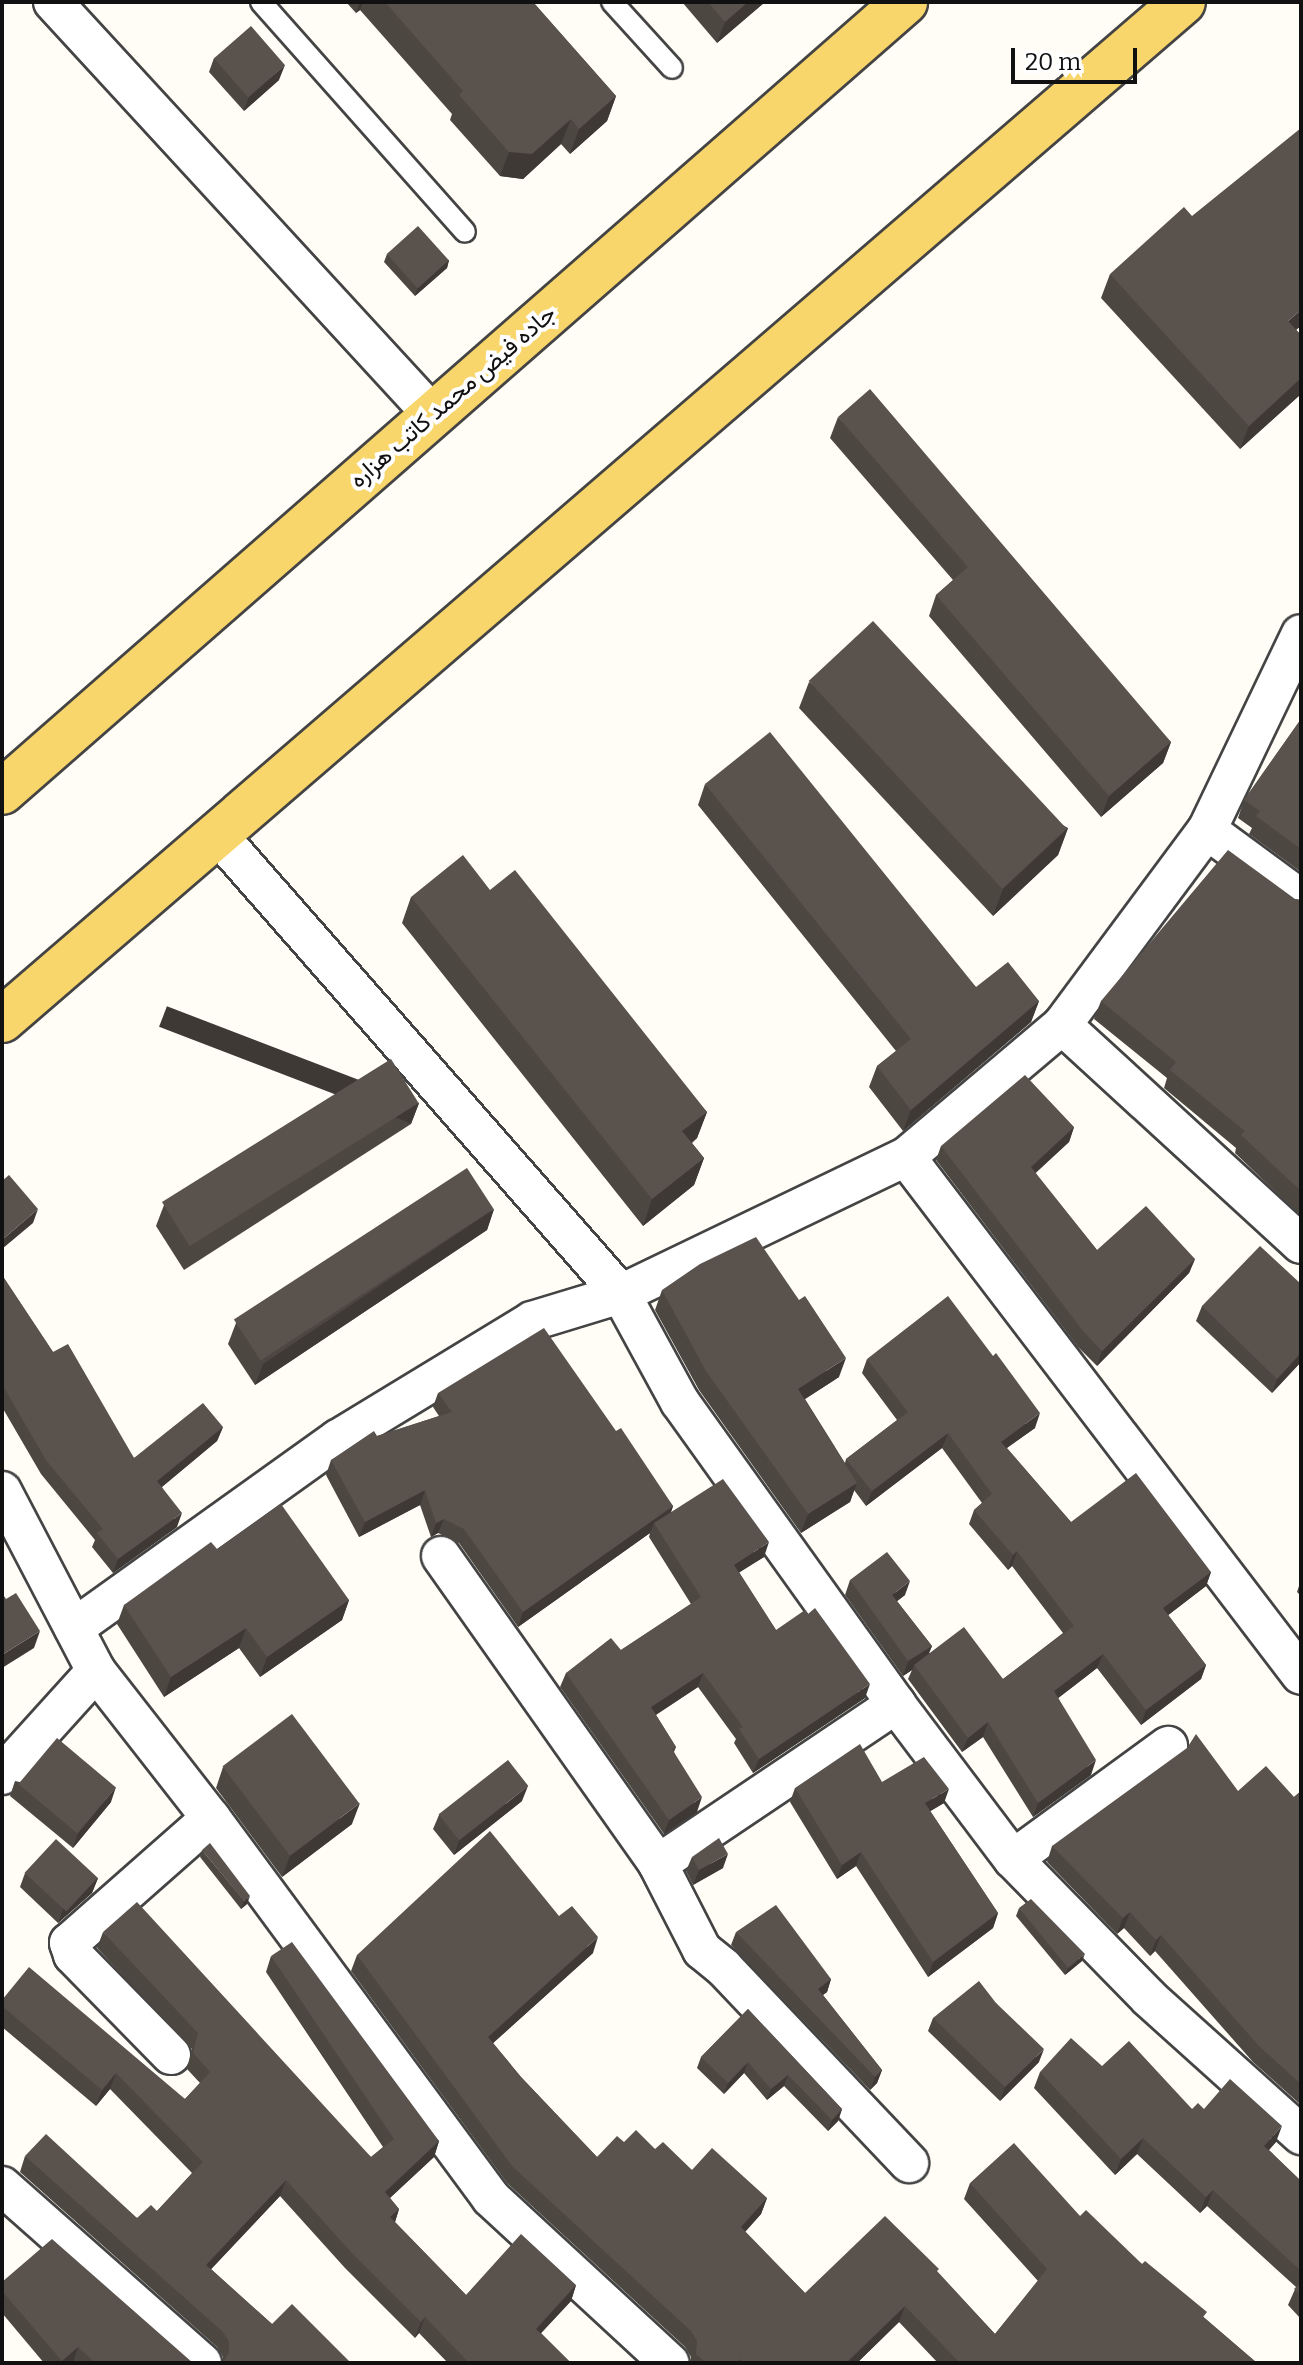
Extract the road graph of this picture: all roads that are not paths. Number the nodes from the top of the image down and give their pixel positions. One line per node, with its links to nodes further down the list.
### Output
1 (53, 2): 8 (street)
2 (612, 2): 6 (lane)
3 (905, 2): 8 (main road, جاده فیض محمد کاتب هزاره)
4 (1183, 2): 12 (main road)
5 (268, 5): 7 (lane)
6 (672, 68)
7 (465, 232)
8 (433, 415): 10 (main road, جاده فیض محمد کاتب هزاره)
9 (1301, 634): 11 (street)
10 (2, 792)
11 (1207, 830): 13 (street); 15 (street)
12 (217, 834): 14 (main road); 18 (street)
13 (1301, 899)
14 (2, 1020)
15 (1062, 1025): 16 (street); 17 (street)
16 (906, 1157): 18 (street); 23 (street)
17 (1301, 1244)
18 (621, 1294): 21 (street); 24 (street)
19 (2, 1491): 21 (street)
20 (441, 1556): 29 (street)
21 (74, 1628): 22 (street)
22 (96, 1671): 26 (street); 27 (street)
23 (1301, 1675)
24 (896, 1704): 28 (street); 29 (street)
25 (1168, 1746): 28 (street)
26 (2, 1775)
27 (211, 1818): 30 (street); 35 (street)
28 (1013, 1859): 31 (street)
29 (658, 1864): 32 (street)
30 (171, 2055)
31 (1301, 2135)
32 (909, 2163)
33 (2, 2186): 34 (street)
34 (202, 2363)
35 (670, 2363)

